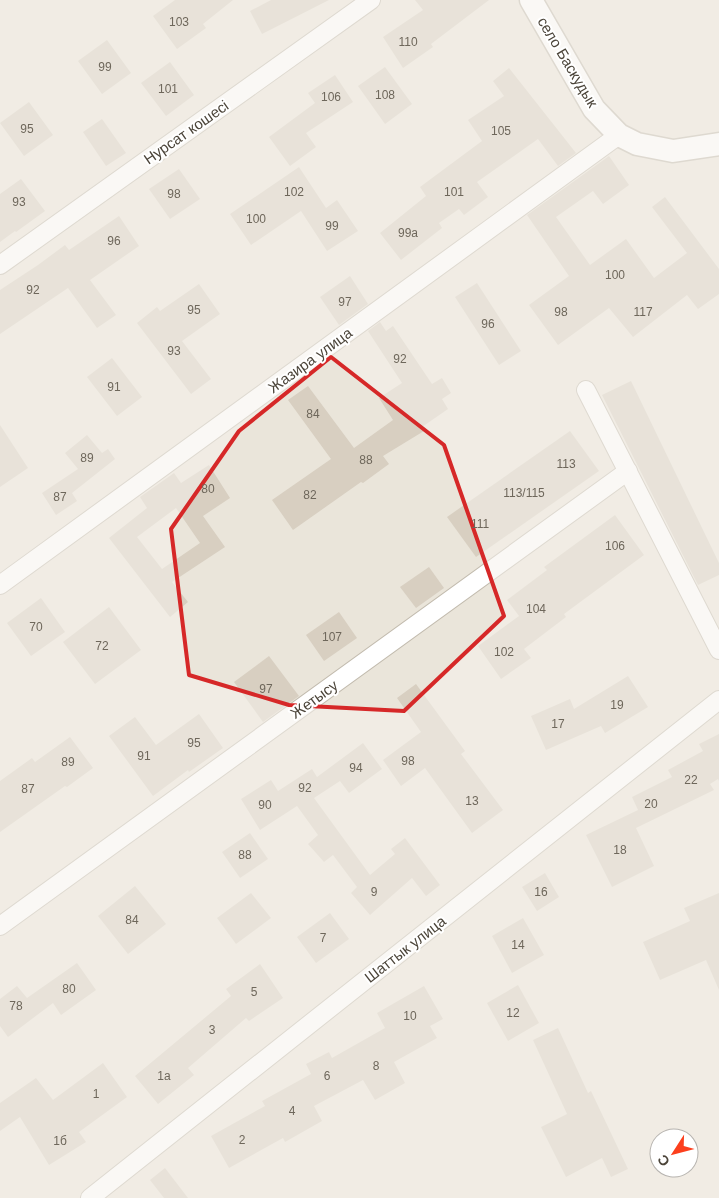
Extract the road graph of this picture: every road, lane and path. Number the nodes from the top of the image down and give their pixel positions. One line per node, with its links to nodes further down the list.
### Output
1 (372, 0): 5 (street, Нурсат кошесi)
2 (531, 0): 3 (street, село Баскудык)
3 (619, 136): 4 (street, село Баскудык); 8 (street, Жазира улица)
4 (719, 144)
5 (0, 265)
6 (586, 390): 7 (street)
7 (628, 471): 9 (street); 11 (street, Жетысу)
8 (0, 585)
9 (719, 650)
10 (719, 700): 12 (street, Шаттык улица)
11 (0, 926)
12 (90, 1198)

